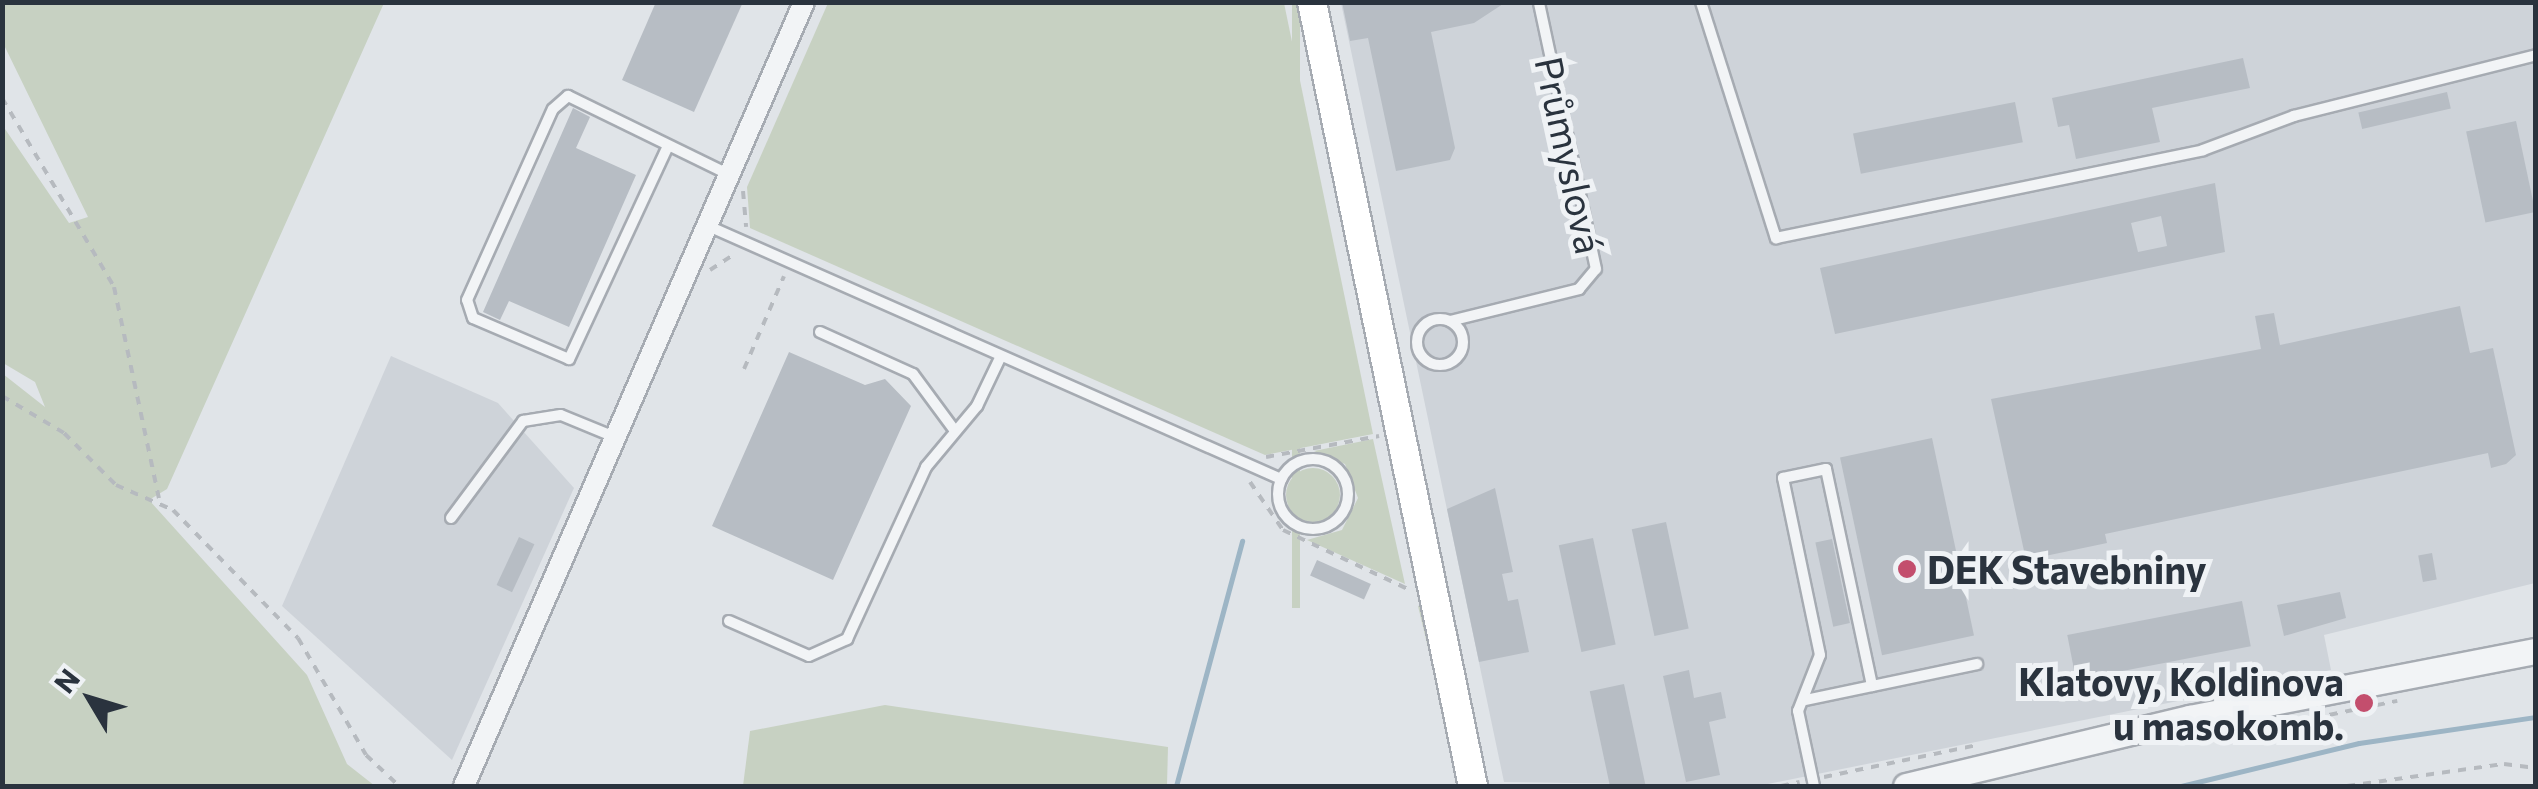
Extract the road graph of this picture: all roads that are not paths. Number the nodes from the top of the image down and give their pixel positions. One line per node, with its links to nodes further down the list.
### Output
1 (804, 2): 7 (street)
2 (1312, 2): 22 (main road)
3 (1538, 2): 9 (lane, Průmyslová)
4 (1700, 2): 5 (lane)
5 (2536, 55)
6 (668, 146): 6 (lane); 7 (lane)
7 (728, 174): 8 (street)
8 (705, 224): 11 (lane); 13 (street)
9 (1450, 321): 9 (lane)
10 (820, 332): 12 (lane)
11 (1001, 356): 12 (lane); 14 (lane)
12 (955, 431): 16 (lane)
13 (612, 436): 15 (lane); 21 (street)
14 (1281, 480): 14 (lane)
15 (451, 518)
16 (730, 621)
17 (2536, 652): 24 (street)
18 (1977, 664): 19 (lane)
19 (1872, 686): 20 (lane); 20 (lane)
20 (1805, 700): 23 (lane)
21 (464, 786)
22 (1473, 786)
23 (1814, 786)
24 (1906, 786)

